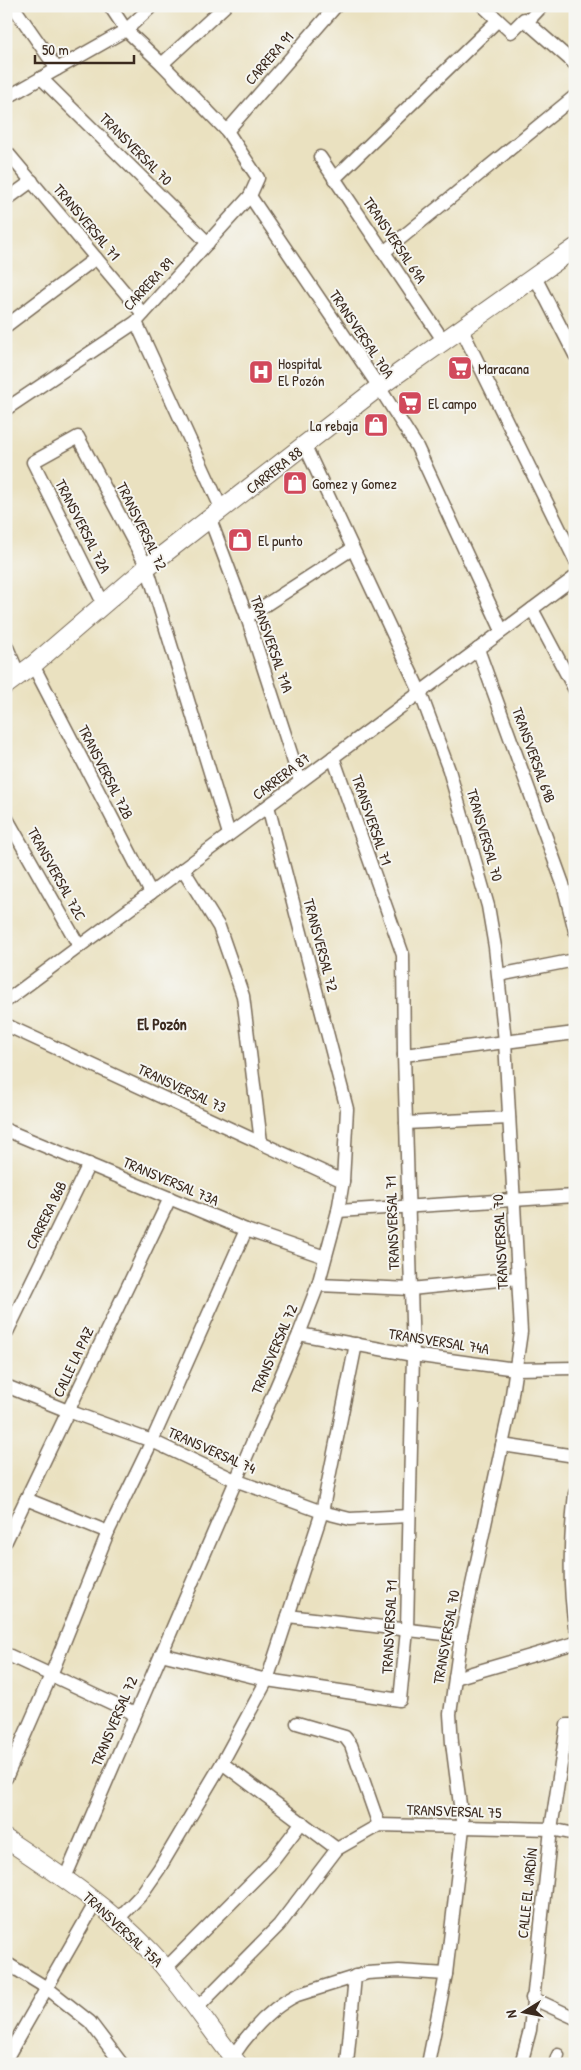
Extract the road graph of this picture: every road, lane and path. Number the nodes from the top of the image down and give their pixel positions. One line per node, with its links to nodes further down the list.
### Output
1 (14, 6): 13 (street)
2 (110, 6): 10 (street)
3 (152, 6): 10 (street)
4 (225, 6): 11 (street)
5 (336, 6): 17 (street, CARRERA 91)
6 (483, 6): 8 (street)
7 (542, 6): 9 (street)
8 (498, 20): 9 (street); 20 (street)
9 (527, 22): 12 (street)
10 (126, 30): 11 (street); 13 (street)
11 (162, 64): 17 (street)
12 (575, 64)
13 (57, 69): 14 (street)
14 (41, 78): 16 (street); 24 (street, TRANSVERSAL 70)
15 (575, 96): 26 (street)
16 (6, 98)
17 (227, 131): 22 (street)
18 (6, 151): 21 (street, TRANSVERSAL 71)
19 (320, 158): 20 (street, TRANSVERSAL 69A)
20 (334, 179): 26 (street, TRANSVERSAL 69A)
21 (32, 182): 23 (street); 27 (street, TRANSVERSAL 71)
22 (250, 196): 24 (street, CARRERA 89); 34 (street, TRANSVERSAL 70A)
23 (6, 200)
24 (208, 243): 29 (street, CARRERA 89)
25 (575, 248): 28 (street, CARRERA 88)
26 (384, 252): 32 (street, TRANSVERSAL 69A)
27 (96, 258): 29 (street, TRANSVERSAL 71); 30 (street)
28 (535, 276): 31 (street, CARRERA 88); 33 (street)
29 (139, 318): 35 (street, CARRERA 89); 38 (street, TRANSVERSAL 71A)
30 (6, 326)
31 (461, 328): 32 (street, CARRERA 88); 40 (street)
32 (443, 340): 34 (street, CARRERA 88)
33 (575, 355)
34 (379, 387): 36 (street, CARRERA 88); 46 (street, TRANSVERSAL 70A)
35 (6, 410)
36 (304, 446): 38 (street, CARRERA 88); 39 (street, TRANSVERSAL 70)
37 (33, 462): 41 (street, TRANSVERSAL 72); 43 (street, TRANSVERSAL 72A)
38 (216, 514): 41 (street, CARRERA 88); 45 (street, TRANSVERSAL 71A)
39 (352, 549): 45 (street); 52 (street, TRANSVERSAL 70)
40 (575, 560)
41 (146, 567): 43 (street, CARRERA 88); 57 (street, TRANSVERSAL 72)
42 (575, 577): 44 (street, CARRERA 87)
43 (104, 605): 49 (street, CARRERA 88)
44 (532, 609): 46 (street, CARRERA 87); 51 (street)
45 (247, 617): 54 (street, TRANSVERSAL 71A)
46 (502, 631): 48 (street, CARRERA 87)
47 (6, 645): 50 (street)
48 (478, 649): 52 (street, CARRERA 87); 59 (street, TRANSVERSAL 69B)
49 (33, 665): 50 (street, CARRERA 88); 60 (street, TRANSVERSAL 72B)
50 (12, 680)
51 (575, 690)
52 (420, 692): 53 (street, CARRERA 87); 64 (street, TRANSVERSAL 70)
53 (333, 757): 54 (street, CARRERA 87); 69 (street, TRANSVERSAL 71)
54 (300, 781): 55 (street, CARRERA 87)
55 (268, 806): 57 (street, CARRERA 87); 75 (street, TRANSVERSAL 72)
56 (6, 817): 62 (street, TRANSVERSAL 72C)
57 (229, 834): 58 (street, CARRERA 87)
58 (184, 868): 60 (street, CARRERA 87); 73 (street)
59 (569, 881): 61 (street, TRANSVERSAL 69B)
60 (151, 893): 62 (street, CARRERA 87)
61 (575, 931)
62 (79, 946): 65 (street, CARRERA 87)
63 (575, 960): 64 (street)
64 (499, 975): 68 (street, TRANSVERSAL 70)
65 (6, 1001)
66 (6, 1025): 73 (street, TRANSVERSAL 73)
67 (575, 1033): 68 (street)
68 (505, 1041): 69 (street); 70 (street, TRANSVERSAL 70)
69 (404, 1055): 71 (street, TRANSVERSAL 71)
70 (509, 1118): 71 (street); 78 (street, TRANSVERSAL 70)
71 (406, 1123): 79 (street, TRANSVERSAL 71)
72 (6, 1130): 74 (street, TRANSVERSAL 73A)
73 (261, 1142): 75 (street, TRANSVERSAL 73)
74 (88, 1164): 77 (street, TRANSVERSAL 73A); 86 (street, CARRERA 86B)
75 (344, 1181): 80 (street, TRANSVERSAL 72)
76 (575, 1196): 78 (street)
77 (170, 1198): 81 (street, TRANSVERSAL 73A); 93 (street, CALLE LA PAZ)
78 (514, 1201): 79 (street); 83 (street, TRANSVERSAL 70)
79 (408, 1207): 80 (street); 85 (street, TRANSVERSAL 71)
80 (338, 1212): 82 (street, TRANSVERSAL 72)
81 (246, 1230): 82 (street, TRANSVERSAL 73A); 94 (street)
82 (325, 1257): 84 (street, TRANSVERSAL 72)
83 (518, 1278): 85 (street); 91 (street, TRANSVERSAL 70)
84 (318, 1285): 85 (street); 87 (street, TRANSVERSAL 72)
85 (411, 1289): 89 (street, TRANSVERSAL 71)
86 (6, 1334)
87 (298, 1334): 88 (street, TRANSVERSAL 74A); 97 (street, TRANSVERSAL 72)
88 (356, 1344): 89 (street, TRANSVERSAL 74A); 100 (street)
89 (413, 1354): 91 (street, TRANSVERSAL 74A); 101 (street, TRANSVERSAL 71)
90 (575, 1368): 91 (street, TRANSVERSAL 74A)
91 (516, 1369): 95 (street, TRANSVERSAL 70)
92 (6, 1386): 93 (street, TRANSVERSAL 74)
93 (68, 1411): 94 (street, TRANSVERSAL 74); 99 (street, CALLE LA PAZ)
94 (152, 1441): 97 (street, TRANSVERSAL 74); 102 (street)
95 (502, 1445): 96 (street); 107 (street, TRANSVERSAL 70)
96 (575, 1456)
97 (235, 1480): 100 (street, TRANSVERSAL 74); 110 (street, TRANSVERSAL 72)
98 (575, 1493): 105 (street)
99 (26, 1499): 102 (street); 103 (street, CALLE LA PAZ)
100 (322, 1512): 101 (street, TRANSVERSAL 74); 104 (street)
101 (410, 1516): 106 (street, TRANSVERSAL 71)
102 (108, 1532): 111 (street)
103 (6, 1541)
104 (288, 1616): 106 (street); 113 (street)
105 (575, 1626)
106 (407, 1630): 107 (street); 113 (street, TRANSVERSAL 71)
107 (461, 1636): 112 (street, TRANSVERSAL 70)
108 (575, 1643): 112 (street)
109 (6, 1654): 111 (street)
110 (161, 1654): 113 (street); 114 (street, TRANSVERSAL 72)
111 (51, 1675): 114 (street); 118 (street)
112 (455, 1678): 121 (street, TRANSVERSAL 70)
113 (267, 1680): 117 (street)
114 (135, 1714): 126 (street, TRANSVERSAL 72)
115 (297, 1723): 120 (street)
116 (571, 1725): 122 (street, CALLE EL JARDÍN)
117 (222, 1763): 119 (street); 128 (street)
118 (6, 1778)
119 (302, 1822): 125 (street); 130 (street)
120 (379, 1825): 121 (street, TRANSVERSAL 75); 125 (street)
121 (463, 1828): 122 (street, TRANSVERSAL 75); 131 (street, TRANSVERSAL 70)
122 (551, 1829): 123 (street, TRANSVERSAL 75); 134 (street, CALLE EL JARDÍN)
123 (575, 1834)
124 (8, 1844): 126 (street, TRANSVERSAL 75A)
125 (337, 1849): 135 (street)
126 (65, 1878): 127 (street, TRANSVERSAL 75A)
127 (96, 1902): 128 (street, TRANSVERSAL 75A); 133 (street)
128 (117, 1920): 130 (street, TRANSVERSAL 75A)
129 (6, 1963): 133 (street)
130 (166, 1968): 135 (street, TRANSVERSAL 75A)
131 (446, 1974): 132 (street); 141 (street, TRANSVERSAL 70)
132 (355, 1976): 138 (street); 140 (street)
133 (47, 1988): 137 (street); 139 (street)
134 (532, 1998): 136 (street); 142 (street, CALLE EL JARDÍN)
135 (196, 2009): 138 (street, TRANSVERSAL 75A)
136 (575, 2018)
137 (6, 2059)
138 (232, 2062)
139 (122, 2064)
140 (347, 2064)
141 (428, 2064)
142 (521, 2064)

